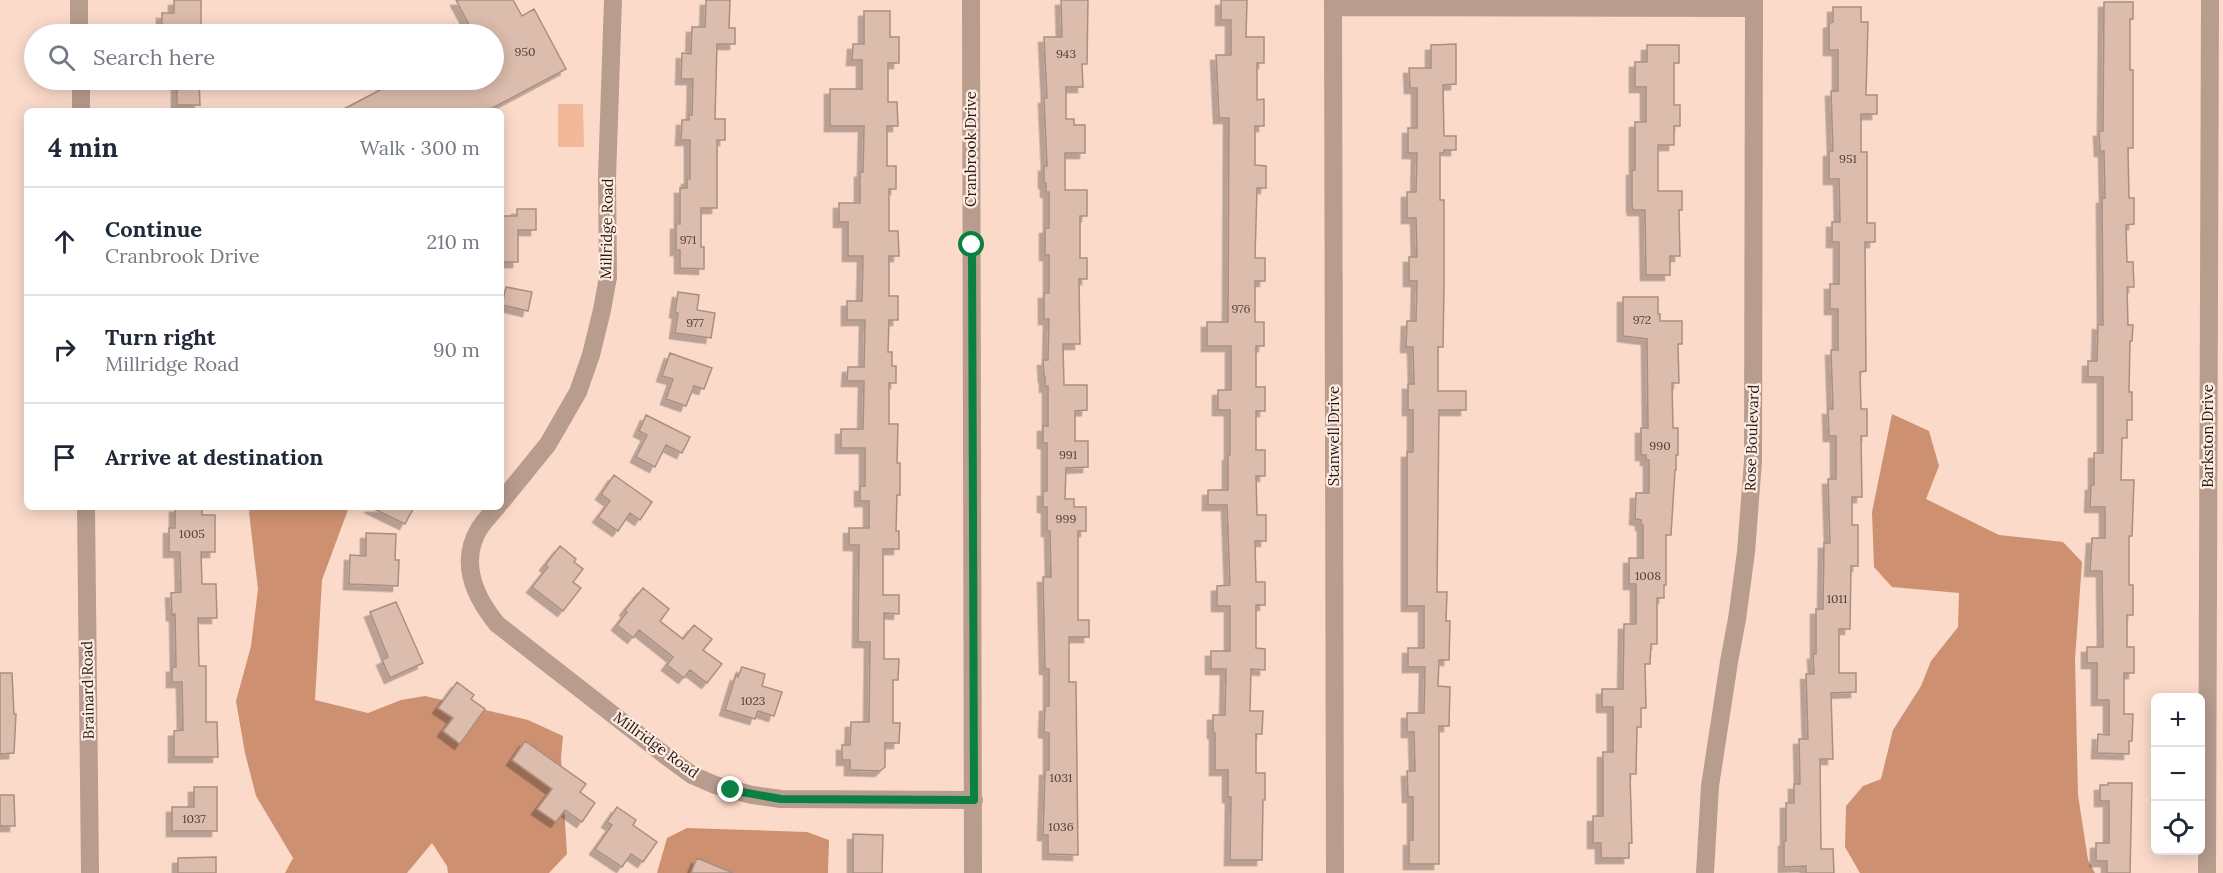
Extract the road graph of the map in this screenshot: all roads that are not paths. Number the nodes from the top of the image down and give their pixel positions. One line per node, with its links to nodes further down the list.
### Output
1 (79, 0): 7 (street)
2 (612, 0): 10 (street, Millridge Road)
3 (971, 0): 13 (street, Cranbrook Drive)
4 (2210, 0): 18 (street, Barkston Drive)
5 (1333, 4): 6 (street); 16 (street, Stanwell Drive)
6 (1754, 4): 17 (street, Rose Boulevard)
7 (80, 24)
8 (81, 90): 9 (street)
9 (81, 108)
10 (504, 498)
11 (86, 510): 14 (street, Brainard Road)
12 (495, 510): 13 (street, Millridge Road)
13 (974, 800): 15 (street, Cranbrook Drive)
14 (90, 873)
15 (974, 873)
16 (1335, 873)
17 (1705, 873)
18 (2206, 873)

